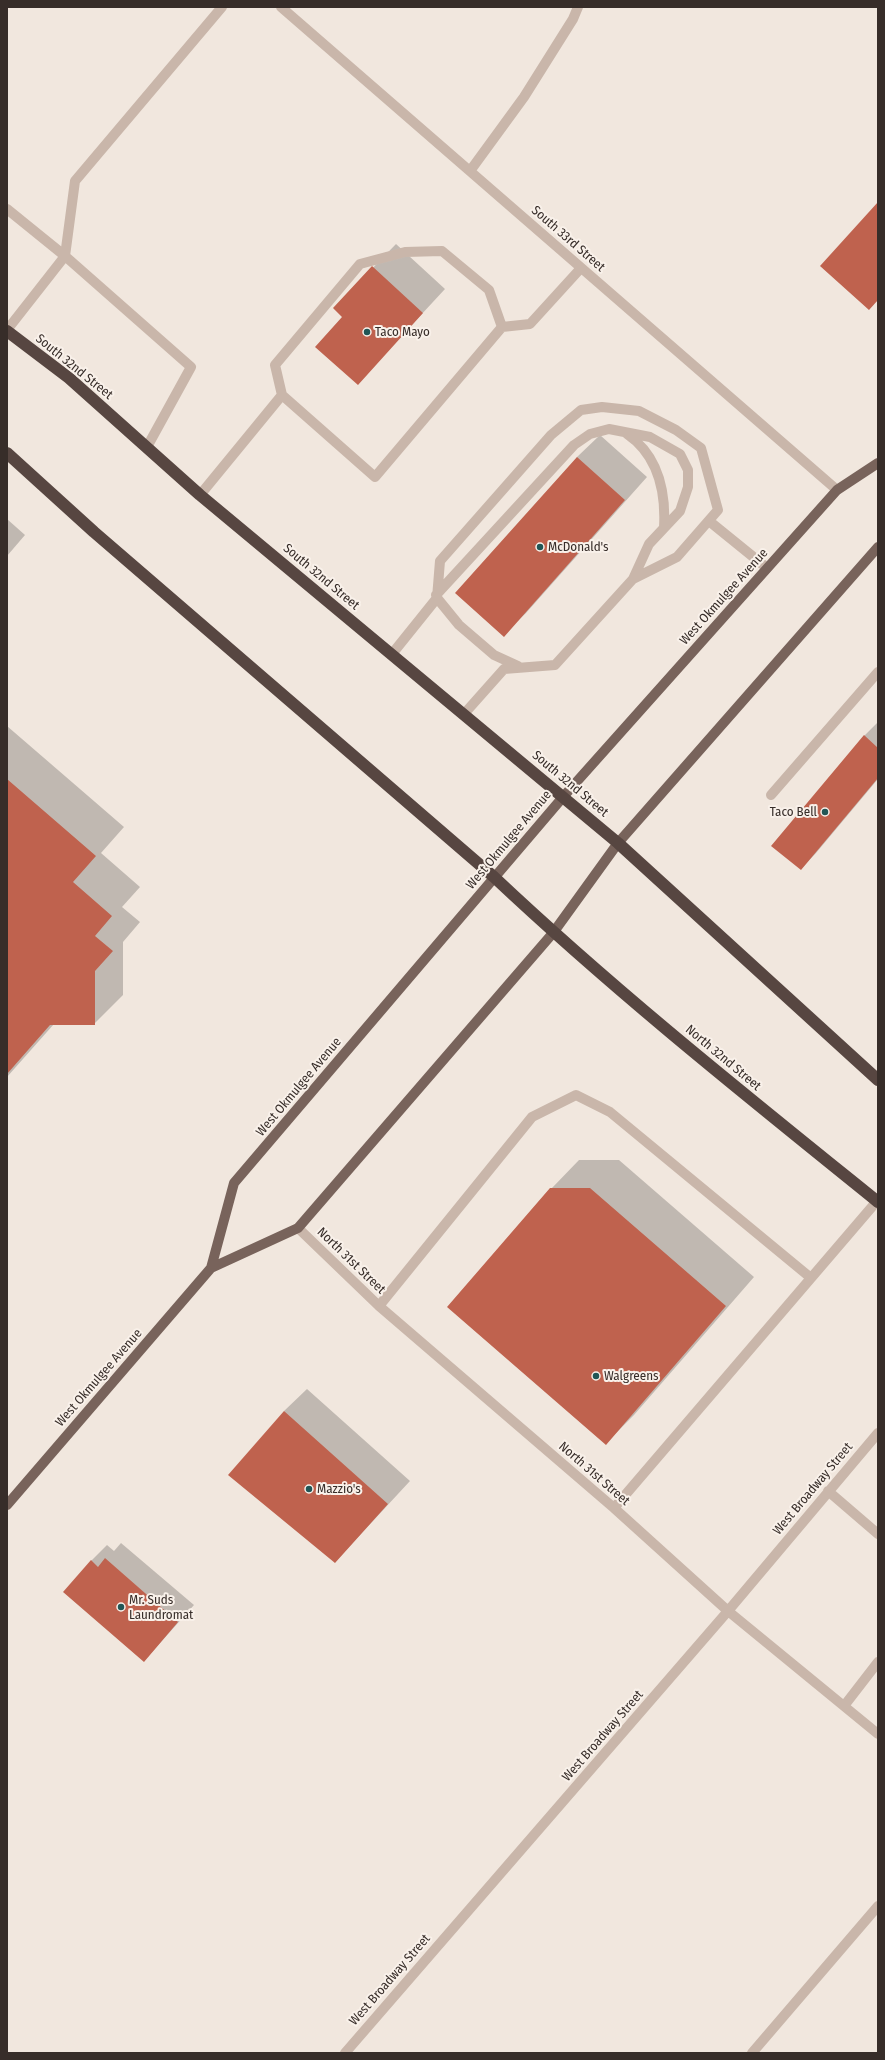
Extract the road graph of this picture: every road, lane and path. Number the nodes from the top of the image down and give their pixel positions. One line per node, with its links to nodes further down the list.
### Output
1 (222, 7): 6 (street)
2 (281, 7): 4 (street, South 33rd Street)
3 (578, 7): 4 (street)
4 (470, 171): 7 (street, South 33rd Street)
5 (7, 209): 6 (street)
6 (65, 256): 9 (street); 12 (street)
7 (581, 268): 8 (street); 15 (street, South 33rd Street)
8 (502, 327): 10 (street); 10 (street)
9 (7, 330): 12 (highway, South 32nd Street)
10 (282, 395): 16 (street)
11 (624, 432): 18 (street); 18 (street); 22 (street)
12 (147, 447): 16 (highway, South 32nd Street)
13 (7, 453): 30 (highway)
14 (878, 463): 15 (main road, West Okmulgee Avenue)
15 (837, 490): 20 (main road, West Okmulgee Avenue)
16 (200, 494): 23 (highway, South 32nd Street)
17 (709, 521): 20 (street); 21 (street); 22 (street)
18 (664, 528): 21 (street)
19 (878, 547): 29 (main road, West Okmulgee Avenue)
20 (767, 568): 28 (main road, West Okmulgee Avenue)
21 (633, 580): 24 (street)
22 (436, 596): 23 (street); 24 (street)
23 (392, 654): 26 (highway, South 32nd Street)
24 (521, 667): 26 (street)
25 (878, 672): 27 (street)
26 (464, 714): 28 (highway, South 32nd Street)
27 (771, 795)
28 (563, 797): 29 (highway, South 32nd Street); 30 (main road, West Okmulgee Avenue)
29 (618, 843): 31 (main road, West Okmulgee Avenue); 32 (highway)
30 (494, 877): 31 (highway); 35 (main road, West Okmulgee Avenue)
31 (553, 932): 33 (highway, North 32nd Street); 34 (main road, West Okmulgee Avenue)
32 (878, 1080)
33 (878, 1202): 36 (street)
34 (298, 1228): 35 (main road, West Okmulgee Avenue); 37 (street, North 31st Street)
35 (211, 1268): 40 (main road, West Okmulgee Avenue)
36 (811, 1278): 37 (street); 41 (street)
37 (379, 1306): 41 (street, North 31st Street)
38 (878, 1433): 39 (street, West Broadway Street)
39 (828, 1491): 42 (street); 43 (street, West Broadway Street)
40 (7, 1505)
41 (614, 1508): 43 (street, North 31st Street)
42 (878, 1534)
43 (728, 1611): 45 (street, North 31st Street); 48 (street, West Broadway Street)
44 (878, 1662): 45 (street)
45 (844, 1706): 46 (street, North 31st Street)
46 (878, 1734)
47 (878, 1906): 49 (street)
48 (344, 2053)
49 (752, 2053)

